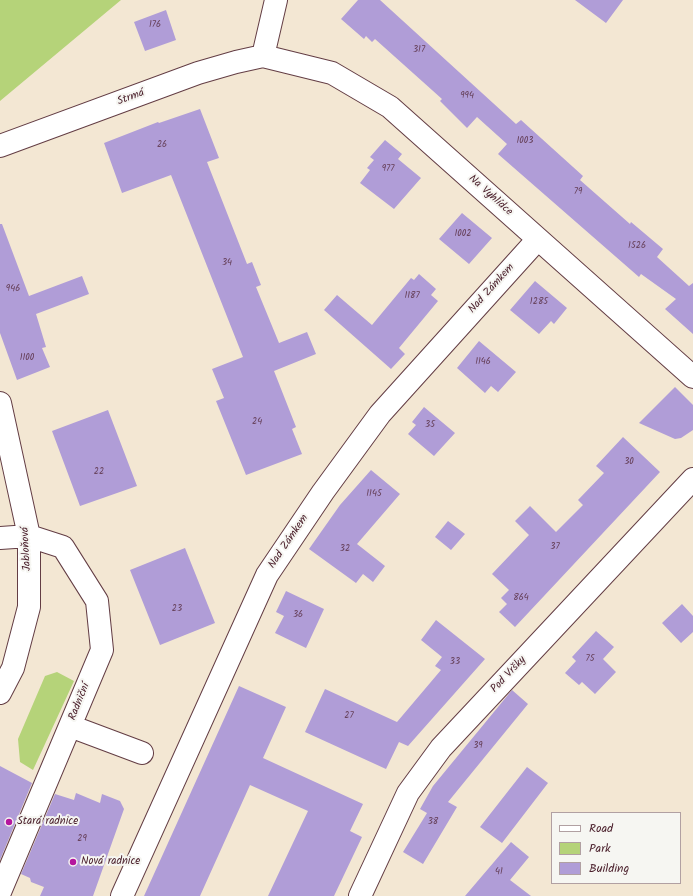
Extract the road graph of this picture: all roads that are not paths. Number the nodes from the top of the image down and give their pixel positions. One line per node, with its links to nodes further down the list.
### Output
1 (276, 0): 2 (street)
2 (263, 56): 3 (street, Strmá); 4 (street, Na Vyhlídce)
3 (0, 146)
4 (538, 239): 5 (street, Na Vyhlídce); 14 (street, Nad Zámkem)
5 (693, 377)
6 (0, 403): 8 (street, Jabloňová)
7 (693, 479): 15 (street, Pod Vršky)
8 (29, 536): 9 (street, Radniční); 10 (street, Jabloňová); 11 (street, Radniční)
9 (0, 538)
10 (0, 693)
11 (70, 726): 12 (street); 13 (street, Radniční)
12 (142, 753)
13 (0, 892)
14 (122, 896)
15 (360, 896)

